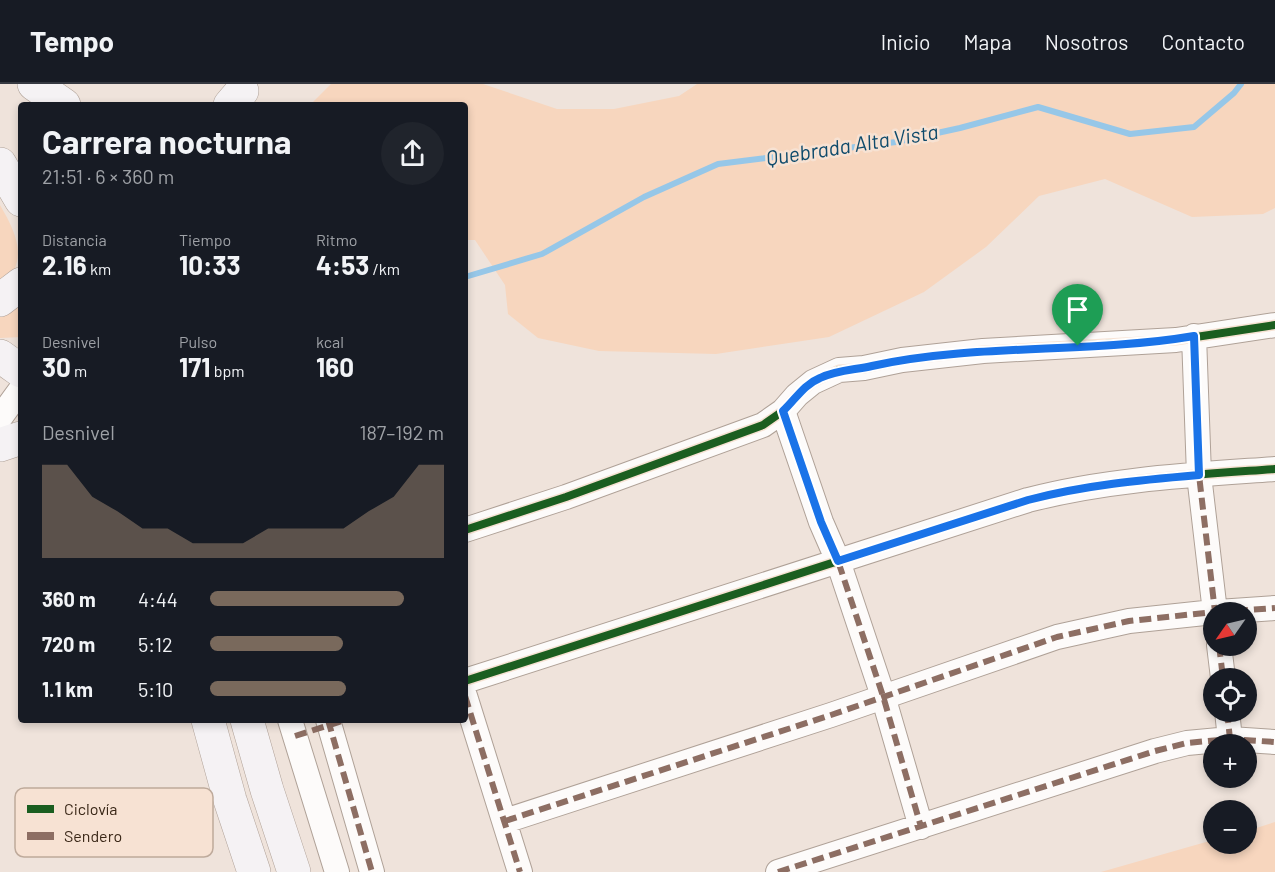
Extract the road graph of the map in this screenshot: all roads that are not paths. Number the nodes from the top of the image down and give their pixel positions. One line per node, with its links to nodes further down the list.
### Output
1 (34, 84): 2 (street)
2 (60, 102)
3 (0, 164): 4 (street)
4 (18, 196)
5 (18, 286): 6 (street)
6 (0, 300)
7 (1275, 325): 8 (street)
8 (1194, 336): 14 (street); 19 (street)
9 (18, 346): 10 (street)
10 (0, 348)
11 (0, 356): 12 (street)
12 (18, 369)
13 (18, 393): 15 (street)
14 (783, 411): 20 (street); 21 (street)
15 (0, 418)
16 (18, 439): 17 (street)
17 (0, 444)
18 (1275, 468): 19 (street)
19 (1199, 475): 21 (street); 22 (street)
20 (468, 529)
21 (838, 561): 26 (street); 27 (street)
22 (1215, 602)
23 (1275, 608): 24 (street)
24 (1257, 609)
25 (1203, 613): 27 (street)
26 (468, 680)
27 (883, 696): 37 (street); 38 (street)
28 (468, 705): 37 (street)
29 (209, 723): 39 (street)
30 (248, 723): 40 (street)
31 (327, 723): 33 (street)
32 (334, 723): 42 (street)
33 (293, 728): 41 (street)
34 (1257, 741): 36 (street)
35 (1203, 742): 38 (street)
36 (1275, 742)
37 (505, 821): 43 (street)
38 (921, 827): 44 (street)
39 (254, 872)
40 (294, 872)
41 (337, 872)
42 (372, 872)
43 (520, 872)
44 (778, 872)

